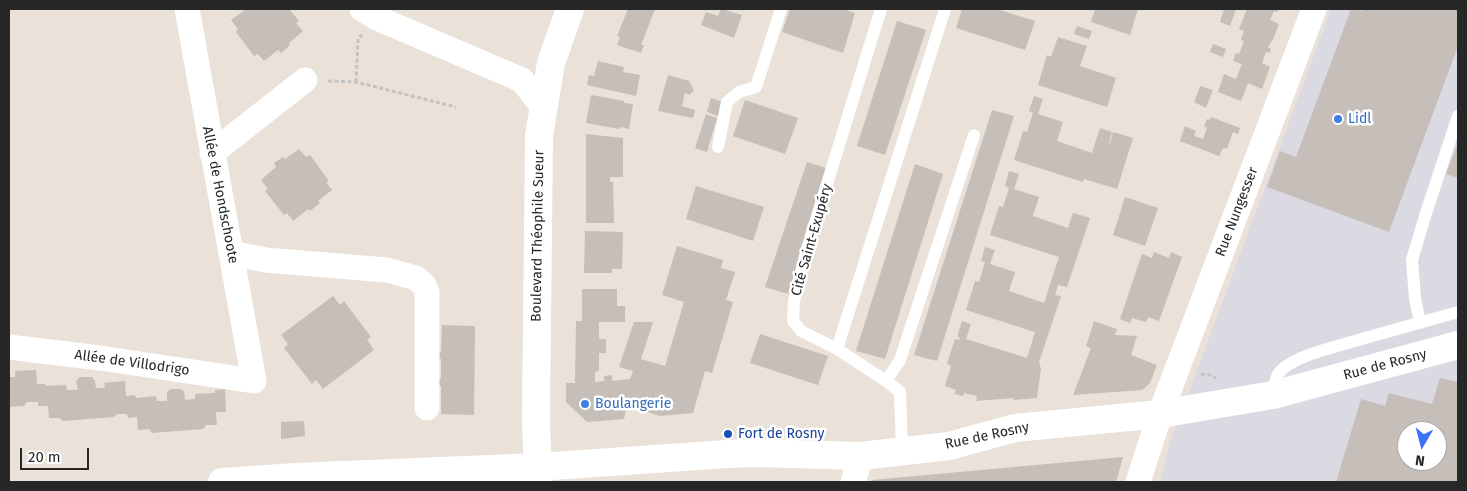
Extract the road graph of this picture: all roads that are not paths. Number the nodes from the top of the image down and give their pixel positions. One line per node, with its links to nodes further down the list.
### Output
1 (186, 9): 13 (street, Allée de Hondschoote)
2 (570, 9): 9 (main road, Boulevard Théophile Sueur)
3 (781, 9): 12 (lane)
4 (881, 9): 19 (lane, Cité Saint-Exupéry)
5 (945, 9): 19 (lane)
6 (1314, 9): 24 (street, Rue Nungesser)
7 (370, 13): 9 (street)
8 (305, 80): 13 (street)
9 (542, 107): 27 (main road, Boulevard Théophile Sueur)
10 (1458, 116): 16 (lane)
11 (974, 135): 21 (lane)
12 (718, 147)
13 (212, 153): 14 (street, Allée de Hondschoote)
14 (231, 253): 20 (street, Allée de Hondschoote); 23 (street)
15 (1458, 312): 16 (lane)
16 (1420, 323): 22 (lane)
17 (1458, 345): 22 (main road, Rue de Rosny)
18 (9, 346): 20 (street, Allée de Villodrigo)
19 (837, 349): 21 (lane, Cité Saint-Exupéry)
20 (254, 380)
21 (886, 381): 25 (lane, Cité Saint-Exupéry)
22 (1273, 395): 24 (main road, Rue de Rosny)
23 (427, 408)
24 (1160, 414): 25 (main road, Rue de Rosny); 31 (street, Rue Nungesser)
25 (902, 451): 26 (main road, Rue de Rosny)
26 (861, 456): 27 (main road, Rue de Rosny); 30 (street)
27 (538, 474): 28 (main road, Rue de Rosny)
28 (272, 480): 29 (main road, Rue de Rosny)
29 (222, 482)
30 (853, 482)
31 (1138, 482)

